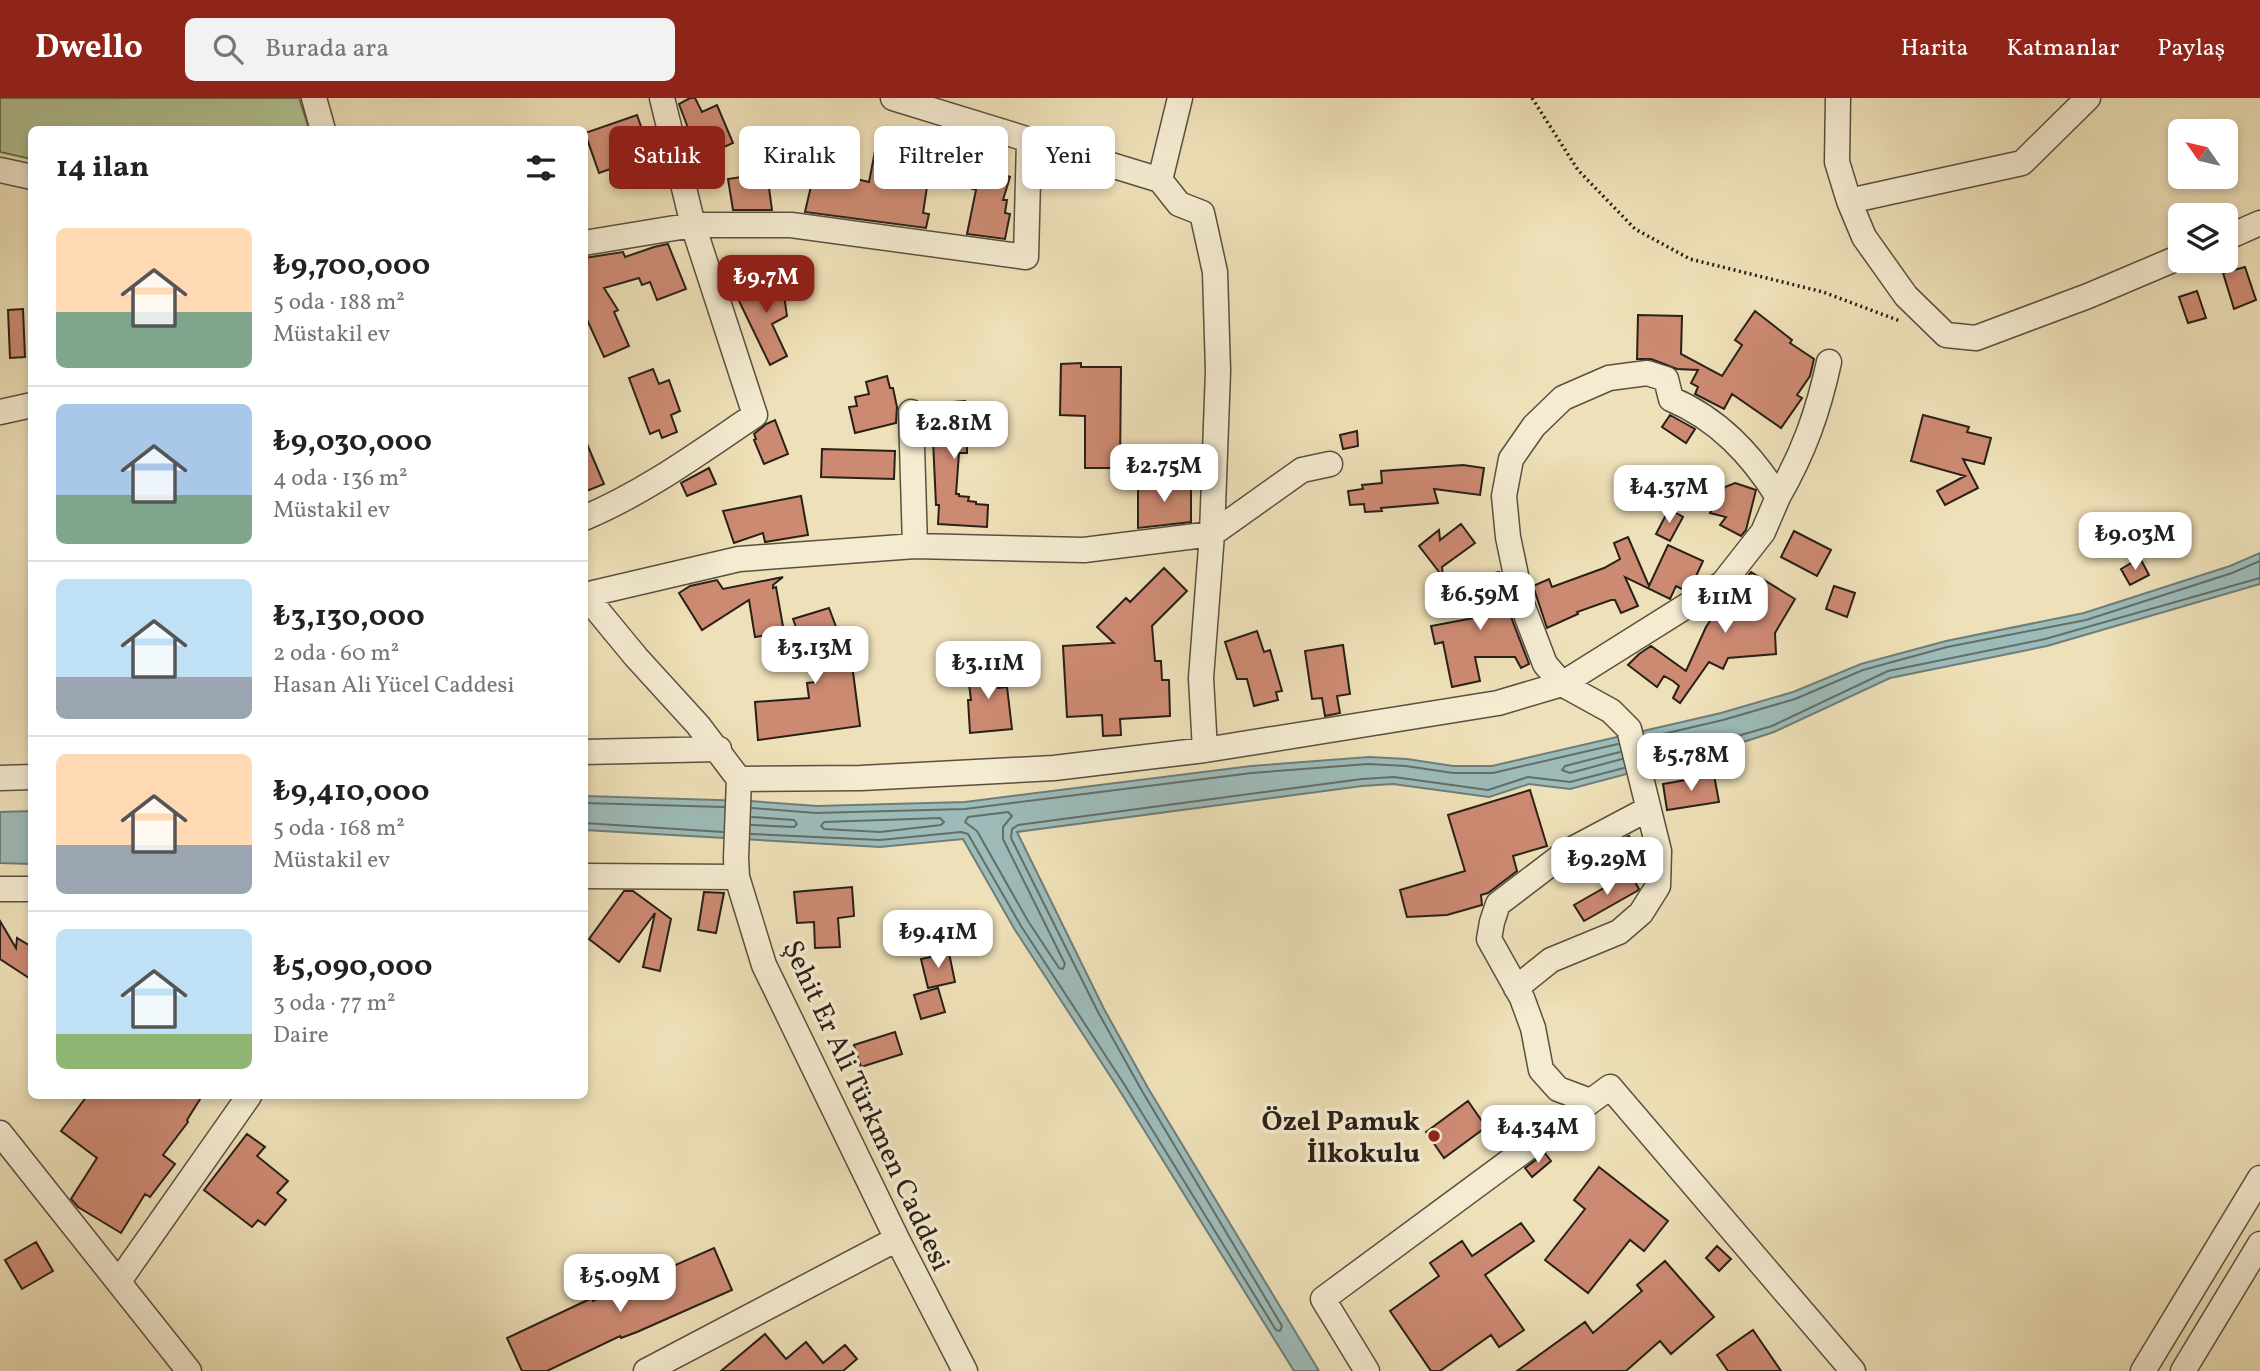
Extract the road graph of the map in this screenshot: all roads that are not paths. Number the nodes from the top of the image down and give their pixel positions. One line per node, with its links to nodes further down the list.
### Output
1 (314, 98): 7 (street)
2 (662, 98): 16 (street)
3 (893, 98): 8 (street)
4 (1180, 98): 12 (street)
5 (1838, 98): 14 (street)
6 (2088, 98): 14 (street)
7 (322, 126)
8 (1022, 139)
9 (1115, 167): 12 (street)
10 (0, 170): 11 (street)
11 (28, 176)
12 (1160, 180): 27 (street)
13 (1028, 189): 16 (street)
14 (1849, 201): 19 (street)
15 (2260, 223): 17 (street)
16 (693, 225): 18 (street); 26 (street)
17 (2238, 233)
18 (588, 242)
19 (2168, 262)
20 (1829, 362): 25 (street)
21 (28, 406): 22 (street)
22 (0, 412)
23 (911, 412): 28 (street)
24 (1330, 464): 27 (street)
25 (1778, 497): 31 (street); 31 (street)
26 (588, 517)
27 (1212, 534): 28 (street); 33 (street)
28 (915, 546): 29 (street)
29 (588, 594)
30 (588, 599): 32 (street)
31 (1562, 684): 33 (street); 38 (street)
32 (719, 749): 34 (street); 37 (street)
33 (1205, 750): 37 (street)
34 (588, 752)
35 (28, 777): 36 (street)
36 (0, 778)
37 (739, 779): 39 (street, Şehit Er Ali Türkmen Caddesi)
38 (1648, 809): 43 (street); 43 (street)
39 (736, 868): 40 (street); 48 (street, Şehit Er Ali Türkmen Caddesi)
40 (588, 876)
41 (0, 889): 42 (street)
42 (28, 889)
43 (1516, 988): 45 (street)
44 (247, 1099): 50 (street)
45 (1590, 1101): 54 (street); 55 (street)
46 (0, 1133): 50 (street)
47 (2260, 1178): 56 (street)
48 (897, 1239): 52 (street); 53 (street, Şehit Er Ali Türkmen Caddesi)
49 (2260, 1244): 57 (street)
50 (119, 1281): 51 (street)
51 (189, 1371)
52 (646, 1371)
53 (965, 1371)
54 (1367, 1371)
55 (1853, 1371)
56 (2143, 1371)
57 (2183, 1371)

